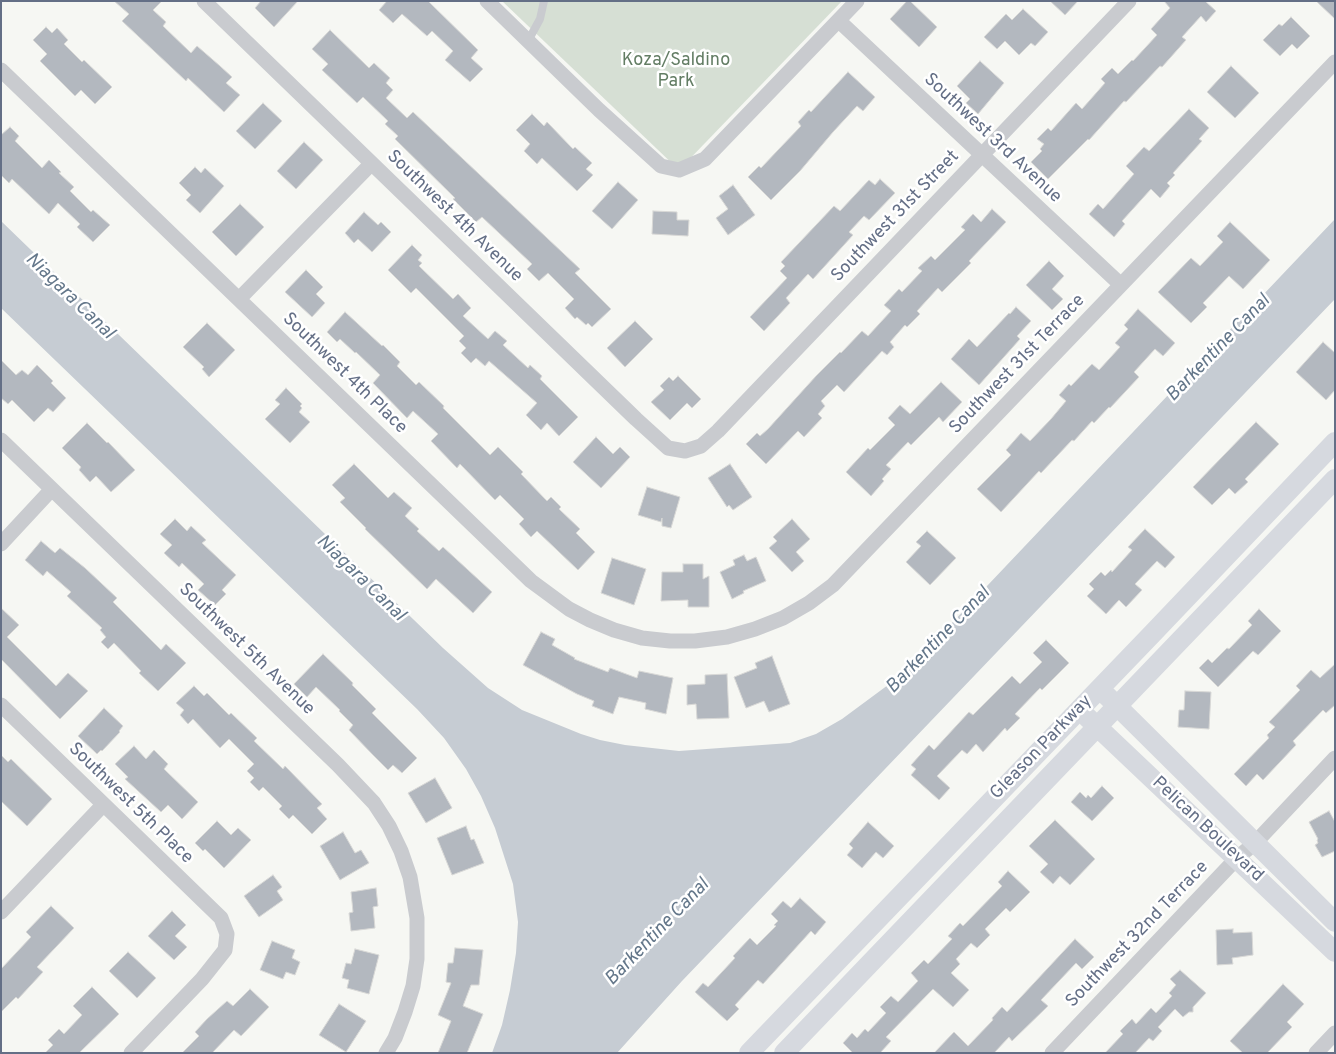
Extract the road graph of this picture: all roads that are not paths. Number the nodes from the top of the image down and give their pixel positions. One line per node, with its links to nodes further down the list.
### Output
1 (204, 1): 11 (street, Southwest 4th Avenue)
2 (487, 1): 7 (street)
3 (544, 1): 7 (lane)
4 (858, 1): 6 (street)
5 (1129, 1): 10 (street, Southwest 31st Street)
6 (839, 21): 7 (street); 10 (street, Southwest 3rd Avenue)
7 (528, 41)
8 (1335, 62): 12 (street, Southwest 31st Terrace)
9 (1, 70): 13 (street, Southwest 4th Place)
10 (982, 155): 12 (street, Southwest 3rd Avenue); 16 (street, Southwest 31st Street)
11 (370, 164): 13 (street); 16 (street, Southwest 4th Avenue)
12 (1120, 284): 20 (street, Southwest 31st Terrace)
13 (239, 299): 20 (street, Southwest 4th Place)
14 (1, 440): 18 (street, Southwest 5th Avenue)
15 (1335, 442): 21 (main road, Gleason Parkway)
16 (684, 451)
17 (1335, 479): 23 (main road, Gleason Parkway)
18 (52, 489): 19 (street); 35 (street, Southwest 5th Avenue)
19 (1, 544)
20 (695, 641)
21 (1100, 688): 23 (main road, Pelican Boulevard); 24 (main road, Gleason Parkway)
22 (1, 705): 27 (street, Southwest 5th Place)
23 (1116, 706): 25 (main road, Gleason Parkway); 28 (main road, Pelican Boulevard)
24 (1079, 709): 25 (main road, Pelican Boulevard); 36 (main road, Gleason Parkway)
25 (1097, 727): 29 (main road, Pelican Boulevard); 37 (main road, Gleason Parkway)
26 (1335, 758): 28 (street, Southwest 32nd Terrace)
27 (103, 805): 30 (street); 34 (street, Southwest 5th Place)
28 (1255, 843): 29 (street, Southwest 32nd Terrace); 31 (main road, Pelican Boulevard)
29 (1237, 858): 32 (main road, Pelican Boulevard); 38 (street, Southwest 32nd Terrace)
30 (1, 912)
31 (1335, 922)
32 (1335, 952)
33 (1335, 1033): 39 (street)
34 (131, 1053)
35 (386, 1053)
36 (749, 1053)
37 (784, 1053)
38 (1052, 1053)
39 (1316, 1053)

